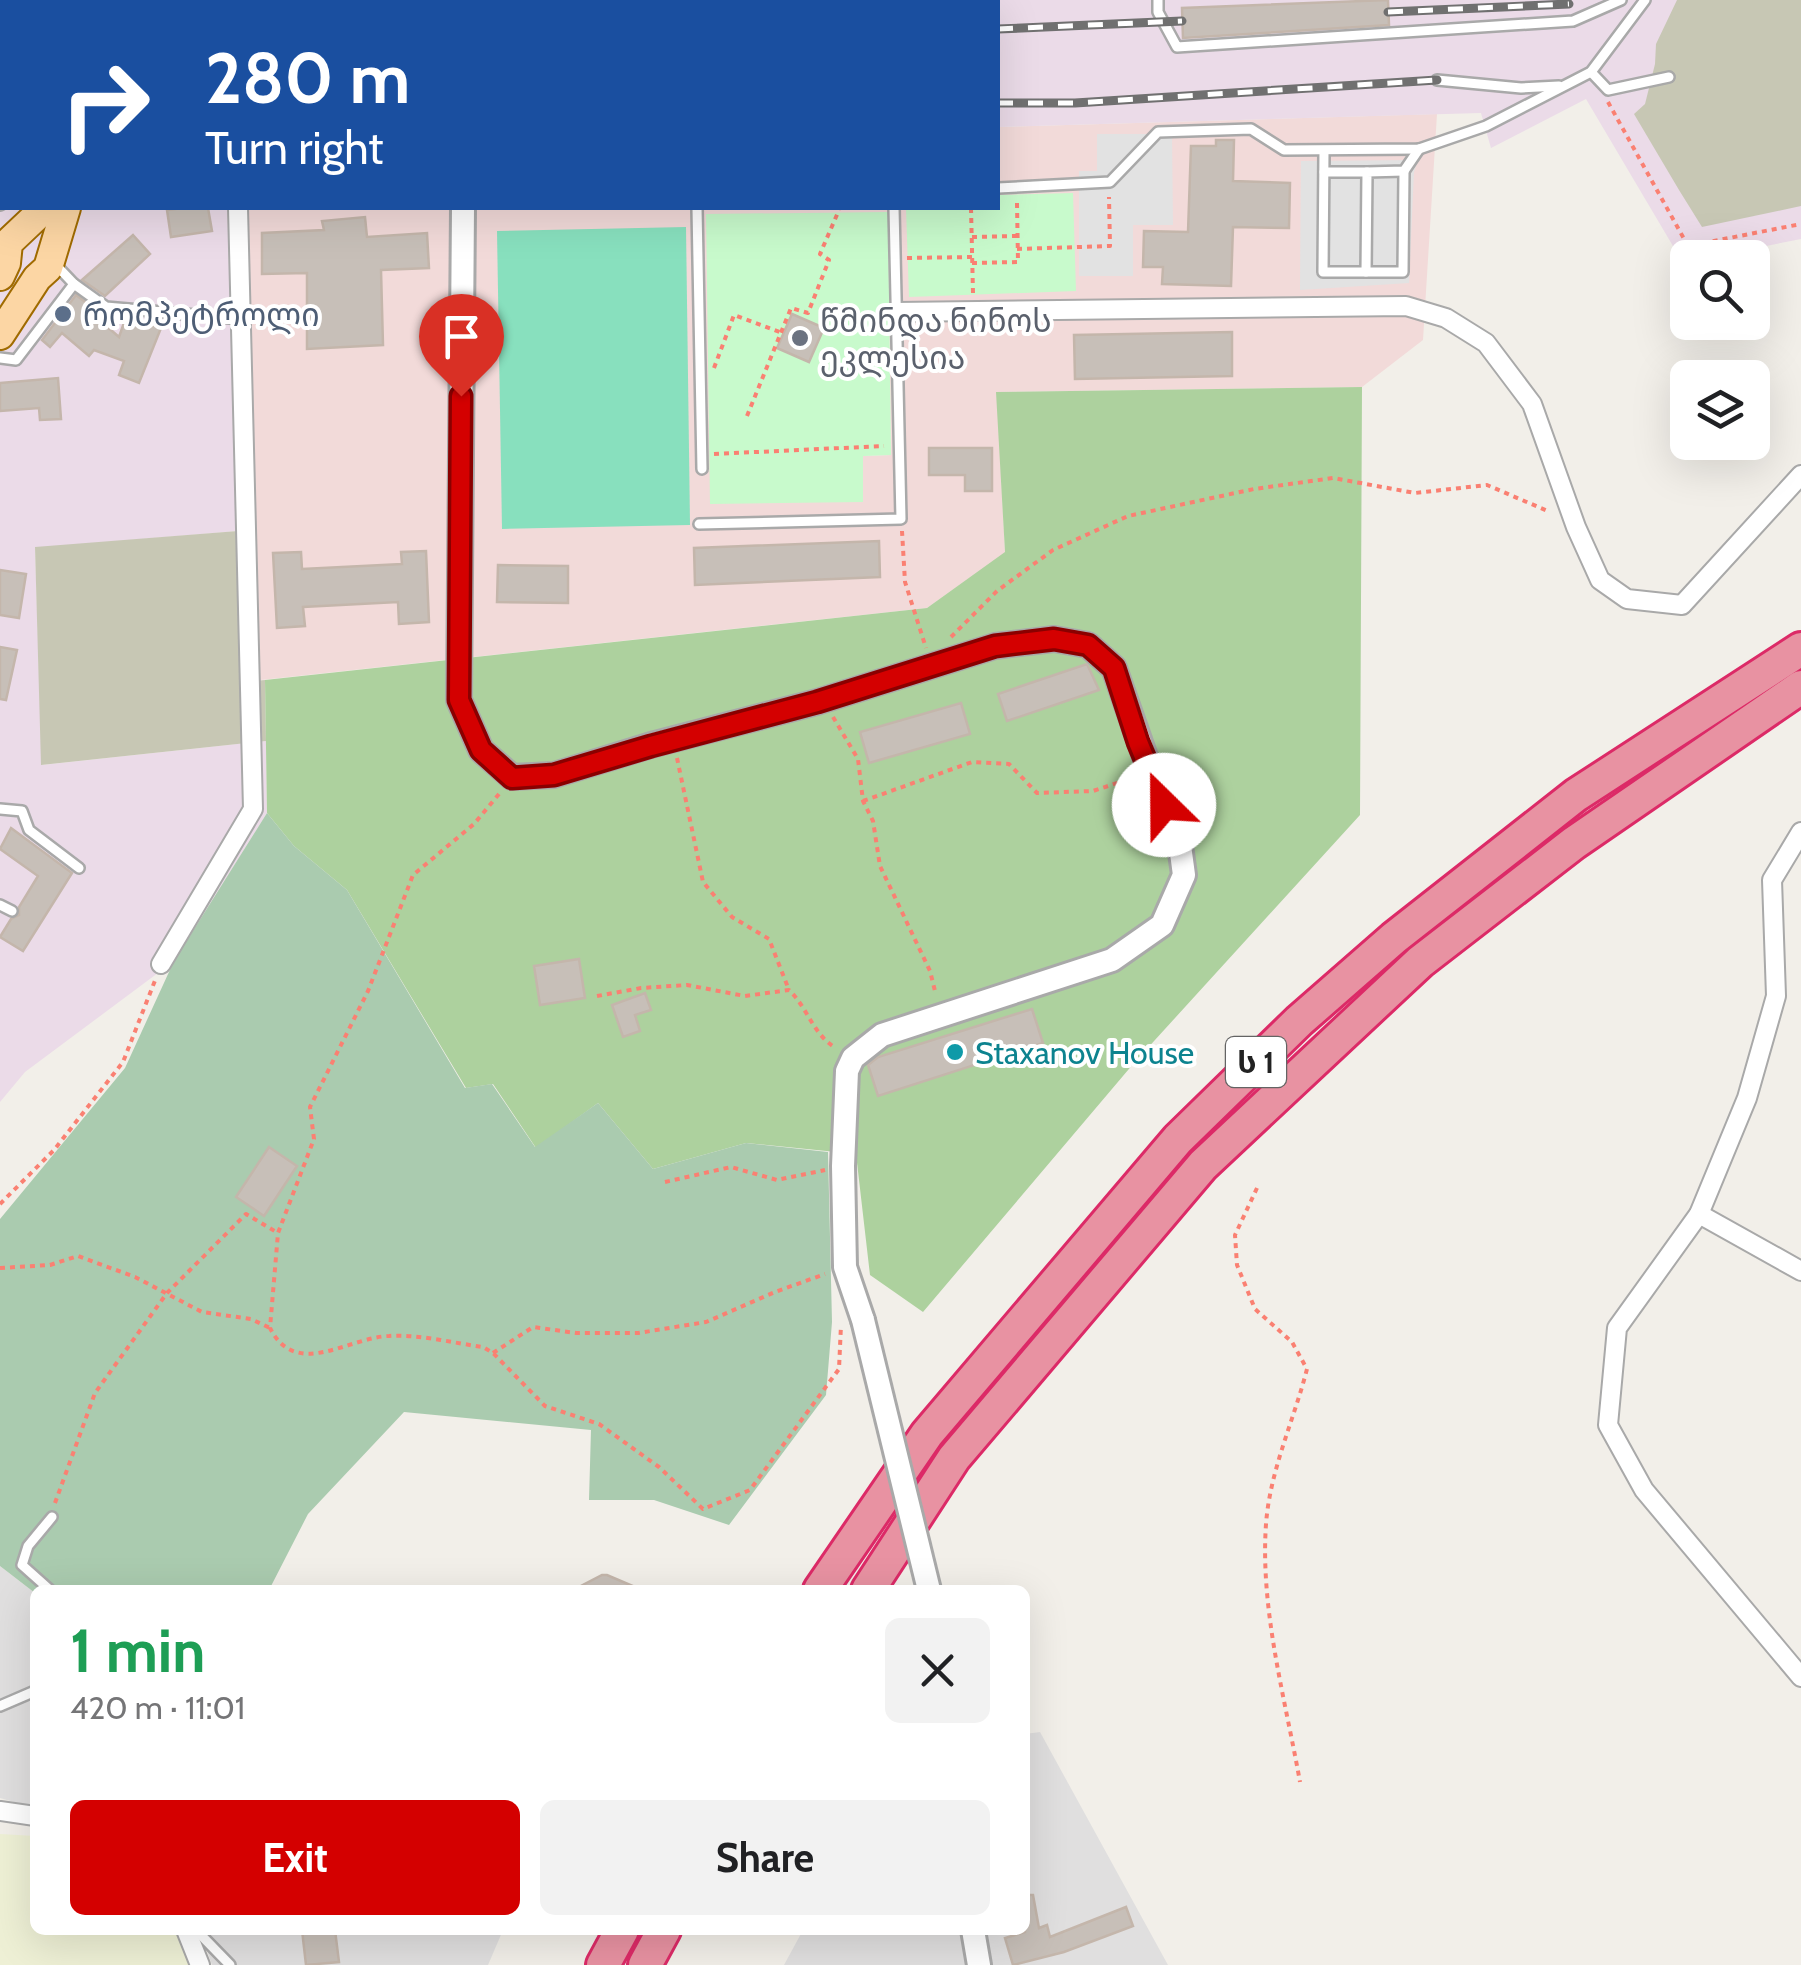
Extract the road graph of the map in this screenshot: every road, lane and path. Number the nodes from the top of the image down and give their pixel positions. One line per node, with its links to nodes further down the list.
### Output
1 (1158, 0): 2 (lane)
2 (1621, 0)
3 (1645, 0): 4 (lane)
4 (1591, 72): 7 (lane); 8 (lane)
5 (1669, 77): 8 (lane)
6 (1437, 80): 7 (lane)
7 (1564, 86): 9 (lane)
8 (1608, 90): 25 (path)
9 (1419, 149): 10 (lane); 11 (lane)
10 (1324, 151): 12 (lane); 14 (lane)
11 (1404, 170): 13 (lane); 34 (lane)
12 (1324, 172): 13 (lane); 34 (lane)
13 (1368, 172): 34 (lane)
14 (1110, 182): 15 (lane); 29 (path)
15 (1000, 188)
16 (1016, 203): 27 (path)
17 (43, 210): 26 (main road)
18 (65, 210): 32 (main road)
19 (238, 210): 38 (street)
20 (464, 210): 57 (street)
21 (698, 210): 42 (lane)
22 (839, 210): 39 (path)
23 (894, 210): 30 (lane)
24 (971, 210): 28 (path)
25 (1801, 224)
26 (24, 232): 32 (main road); 33 (main road)
27 (1017, 236): 28 (path); 29 (path)
28 (972, 237): 31 (path)
29 (1018, 249): 31 (path)
30 (895, 258): 31 (path); 36 (lane)
31 (972, 260): 37 (path)
32 (47, 263): 33 (main road); 35 (lane); 40 (main road)
33 (2, 268)
34 (1366, 272)
35 (74, 284): 38 (lane); 41 (lane)
36 (896, 312): 37 (street); 44 (lane)
37 (974, 313): 50 (street)
38 (241, 319): 64 (street)
39 (781, 332): 42 (path); 43 (path)
40 (0, 335)
41 (0, 358)
42 (700, 386): 45 (lane)
43 (747, 416)
44 (899, 446): 45 (path); 48 (lane)
45 (702, 455): 46 (lane)
46 (702, 469)
47 (1801, 475): 50 (street)
48 (901, 519): 49 (lane); 52 (path)
49 (699, 524)
50 (1576, 527): 52 (path)
51 (1801, 649): 84 (highway, ს 1)
52 (932, 667): 54 (street); 56 (street)
53 (1801, 687): 85 (highway, ს 1)
54 (817, 702): 55 (street); 58 (path)
55 (672, 740): 57 (street); 65 (path)
56 (1150, 772): 58 (path); 67 (street)
57 (512, 778): 74 (path)
58 (864, 802): 67 (path)
59 (0, 808): 61 (lane)
60 (1801, 832): 73 (street)
61 (80, 868)
62 (0, 906): 63 (lane)
63 (12, 911)
64 (161, 964): 72 (path)
65 (789, 990): 66 (path); 68 (path)
66 (597, 996)
67 (941, 1014): 68 (street)
68 (853, 1058): 69 (street)
69 (842, 1166): 70 (path); 75 (street)
70 (665, 1182)
71 (1257, 1188): 90 (path)
72 (0, 1204)
73 (1699, 1214): 77 (street); 87 (street)
74 (278, 1233): 78 (path); 80 (path)
75 (844, 1267): 79 (street); 81 (path)
76 (0, 1268): 78 (path)
77 (1801, 1271)
78 (166, 1293): 80 (path); 82 (path)
79 (852, 1319): 81 (path); 86 (street, bridge)
80 (270, 1328): 81 (path)
81 (494, 1353)
82 (52, 1517): 83 (lane)
83 (44, 1585)
84 (823, 1585)
85 (871, 1585)
86 (927, 1585)
87 (1801, 1677)
88 (30, 1693): 89 (lane)
89 (0, 1706)
90 (1300, 1782)
91 (0, 1811): 92 (street)
92 (30, 1815)
93 (188, 1935): 98 (street)
94 (201, 1935): 99 (lane)
95 (619, 1935): 100 (highway)
96 (661, 1935): 101 (highway)
97 (973, 1935): 102 (street)
98 (200, 1965)
99 (230, 1965)
100 (603, 1965)
101 (645, 1965)
102 (978, 1965)

